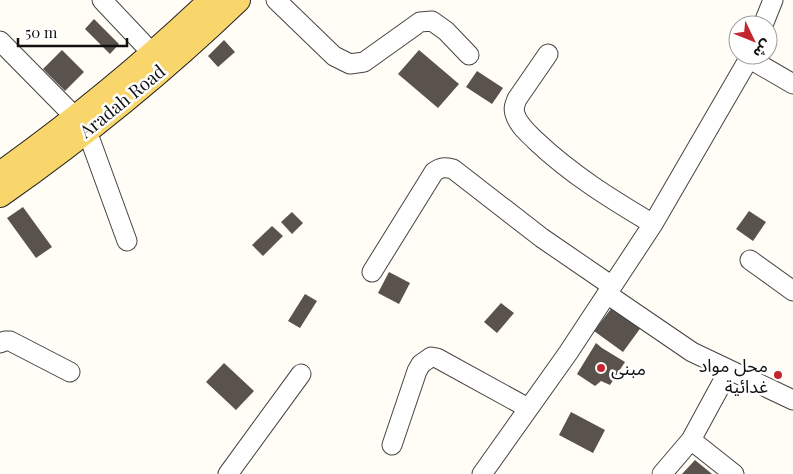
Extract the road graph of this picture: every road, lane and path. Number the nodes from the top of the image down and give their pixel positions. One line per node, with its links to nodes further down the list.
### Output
1 (102, 0): 8 (street)
2 (210, 0): 8 (main road, Aradah Road)
3 (238, 0): 14 (main road, Aradah Road)
4 (276, 0): 10 (street)
5 (773, 0): 6 (street)
6 (767, 15)
7 (0, 41): 14 (street)
8 (152, 53): 14 (main road, Aradah Road)
9 (548, 54): 17 (street)
10 (470, 55)
11 (745, 65): 17 (street)
12 (763, 65): 13 (street)
13 (793, 84)
14 (81, 124): 15 (main road, Aradah Road); 16 (main road, Aradah Road); 18 (street)
15 (0, 174)
16 (0, 195)
17 (653, 224): 21 (street)
18 (126, 241)
19 (750, 260): 22 (street)
20 (372, 272): 21 (street)
21 (610, 290): 24 (street); 28 (street)
22 (793, 291)
23 (0, 343): 25 (street)
24 (729, 370): 27 (street); 29 (street)
25 (70, 372)
26 (301, 374): 31 (street)
27 (793, 400)
28 (528, 408): 30 (street); 32 (street)
29 (691, 440): 33 (street); 34 (street)
30 (392, 445)
31 (228, 474)
32 (482, 474)
33 (662, 474)
34 (734, 474)

